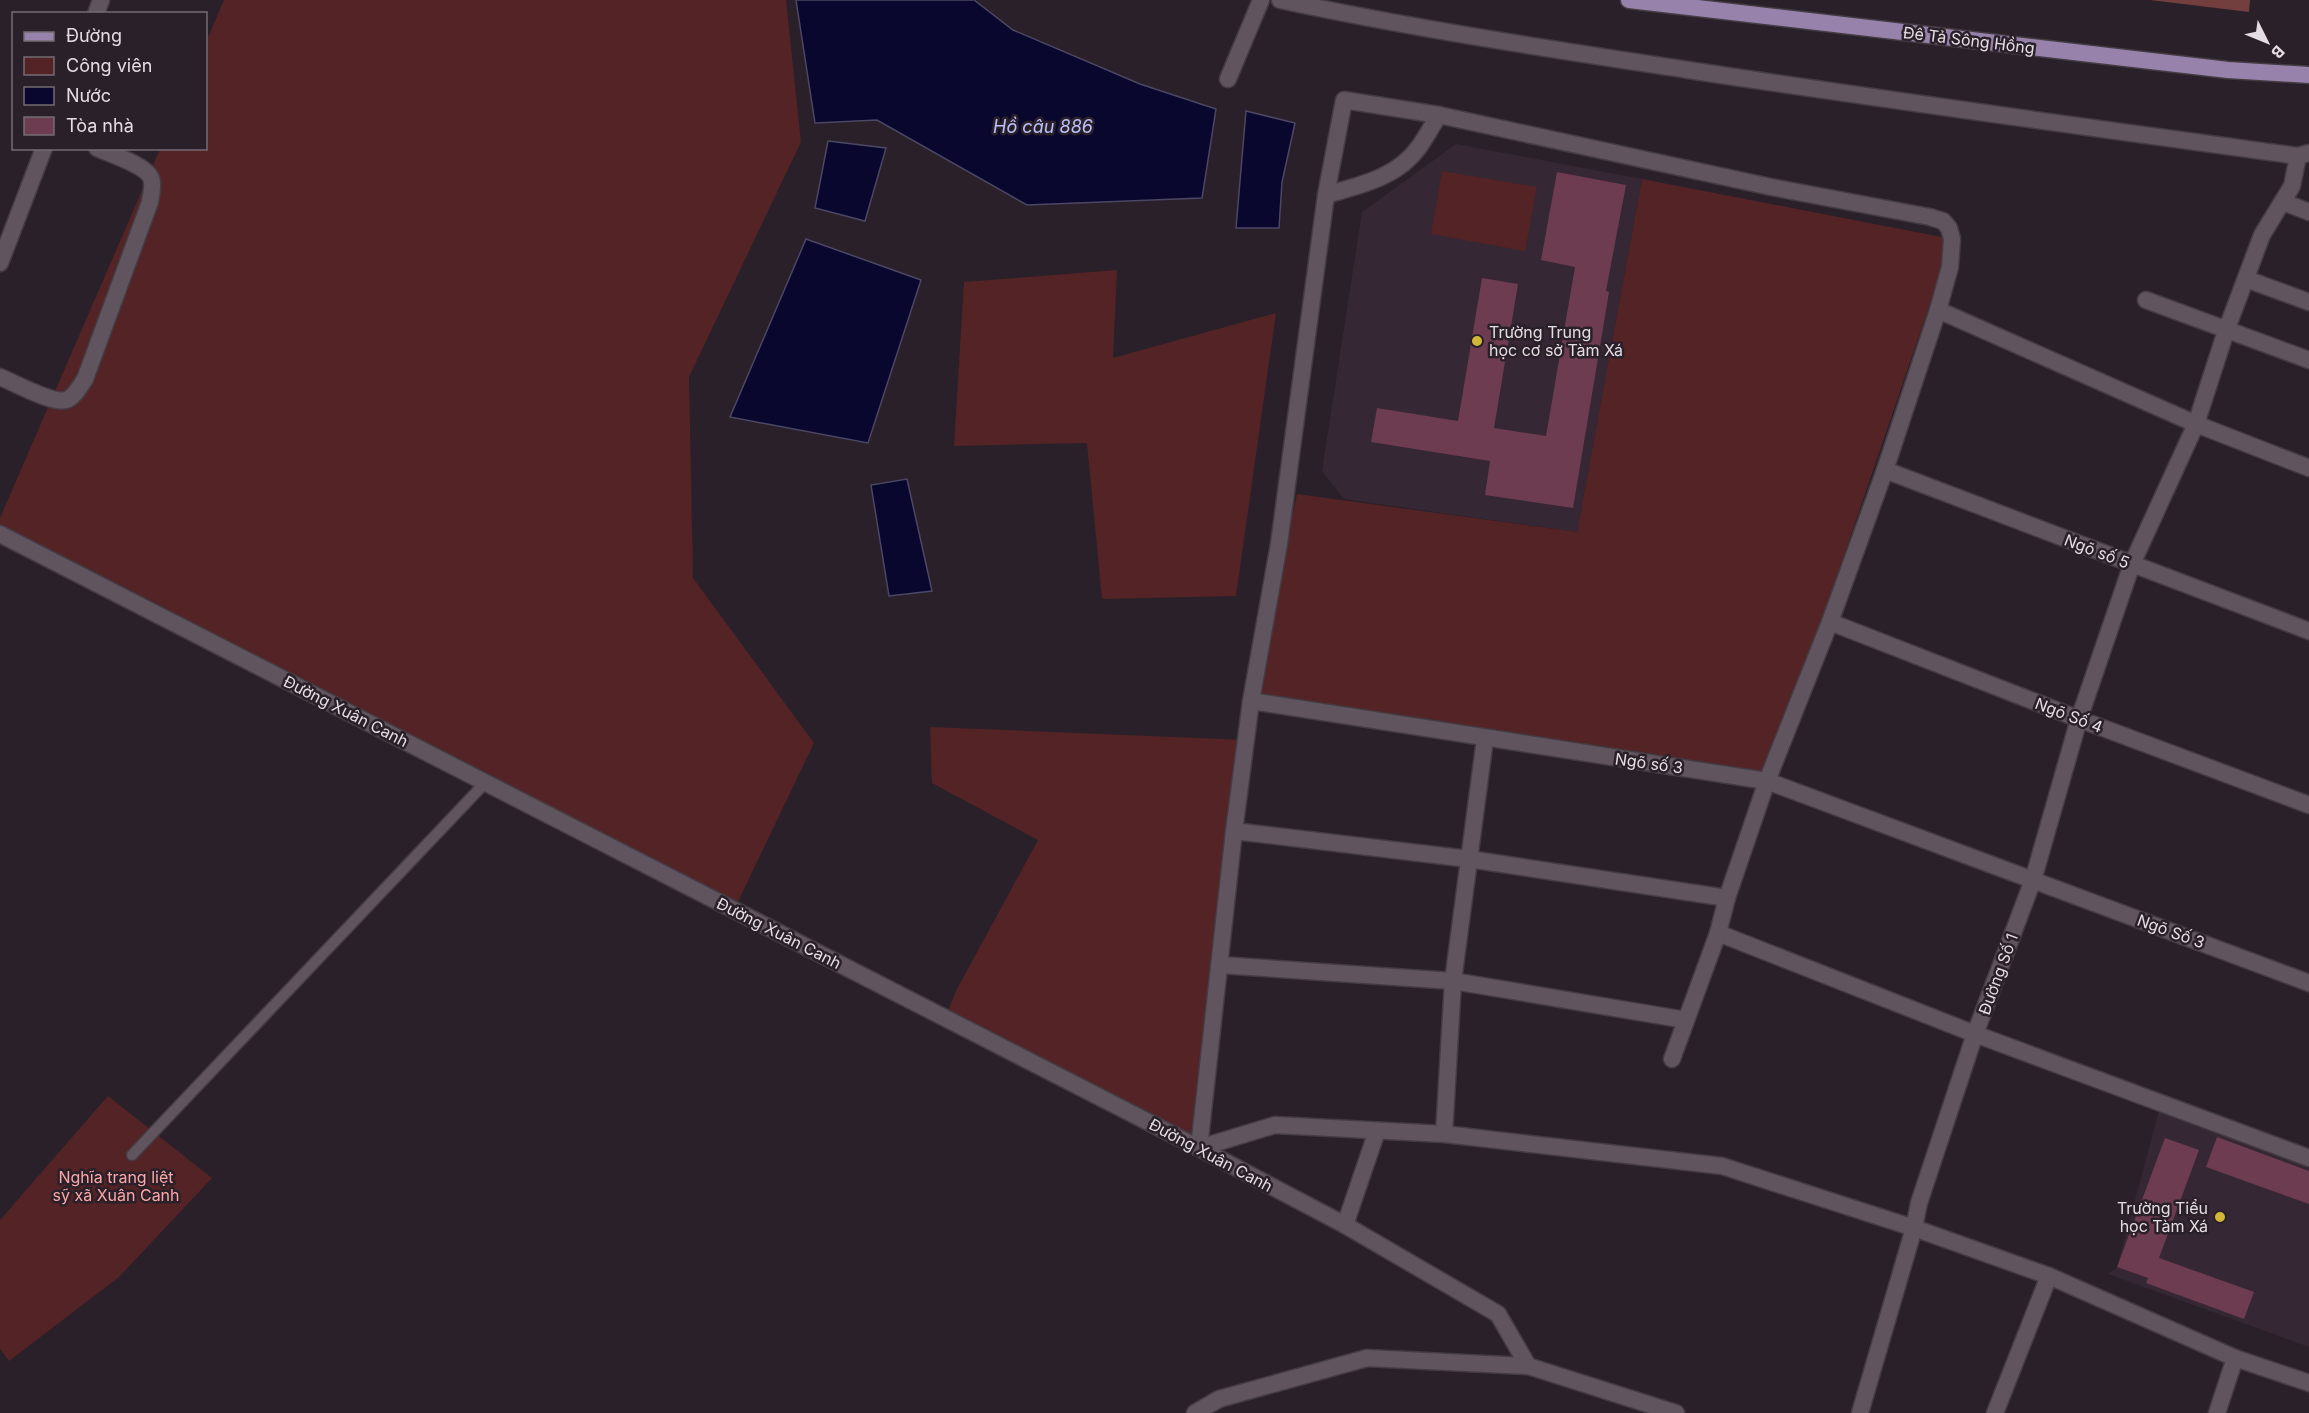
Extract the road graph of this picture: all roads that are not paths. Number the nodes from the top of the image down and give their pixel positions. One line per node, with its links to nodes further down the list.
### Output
1 (1261, 0): 5 (street)
2 (1280, 0): 9 (street)
3 (1629, 0): 4 (main road, Đê Tả Sông Hồng)
4 (2309, 75)
5 (1228, 79)
6 (1439, 115): 11 (street); 11 (street); 18 (street)
7 (43, 150): 14 (street)
8 (101, 150): 21 (street)
9 (2303, 155): 10 (street, Đường Số 1)
10 (2301, 186): 12 (street, Đường Số 1)
11 (1326, 195): 29 (street)
12 (2283, 202): 13 (street); 15 (street, Đường Số 1)
13 (2309, 212)
14 (0, 263)
15 (2246, 279): 17 (street); 19 (street, Đường Số 1)
16 (2146, 300): 19 (street)
17 (2309, 303)
18 (1938, 309): 22 (street); 24 (street)
19 (2226, 331): 20 (street); 22 (street, Đường Số 1)
20 (2309, 360)
21 (0, 377)
22 (2196, 424): 23 (street); 26 (street, Đường Số 1)
23 (2309, 468)
24 (1886, 470): 26 (street, Ngõ số 5); 27 (street)
25 (0, 534): 33 (street, Đường Xuân Canh)
26 (2133, 564): 28 (street, Ngõ số 5); 30 (street, Đường Số 1)
27 (1830, 622): 30 (street, Ngõ Số 4); 32 (street)
28 (2309, 631)
29 (1251, 701): 31 (street, Ngõ số 3); 35 (street)
30 (2079, 719): 34 (street, Ngõ Số 4); 37 (street, Đường Số 1)
31 (1485, 739): 32 (street, Ngõ số 3); 36 (street)
32 (1767, 781): 37 (street, Ngõ số 3); 38 (street)
33 (485, 783): 48 (street, Đường Xuân Canh); 49 (lane)
34 (2309, 805)
35 (1234, 831): 36 (street); 40 (street)
36 (1469, 859): 38 (street); 41 (street)
37 (2033, 880): 42 (street, Ngõ Số 3); 44 (street, Đường Số 1)
38 (1727, 898): 39 (street)
39 (1718, 933): 43 (street); 44 (street)
40 (1220, 965): 41 (street); 48 (street)
41 (1453, 981): 43 (street); 47 (street)
42 (2309, 983)
43 (1686, 1020): 45 (street)
44 (1975, 1034): 50 (street); 52 (street, Đường Số 1)
45 (1672, 1059)
46 (1377, 1131): 47 (street); 48 (street); 51 (street)
47 (1443, 1134): 52 (street)
48 (1199, 1148): 51 (street, Đường Xuân Canh)
49 (132, 1155)
50 (2309, 1158)
51 (1345, 1225): 55 (street, Đường Xuân Canh)
52 (1914, 1228): 53 (street); 59 (street, Đường Số 1)
53 (2049, 1276): 54 (street); 60 (street)
54 (2235, 1358): 56 (street); 61 (street)
55 (1528, 1366): 57 (street); 58 (street)
56 (2309, 1383)
57 (1195, 1413)
58 (1676, 1413)
59 (1860, 1413)
60 (1995, 1413)
61 (2217, 1413)

